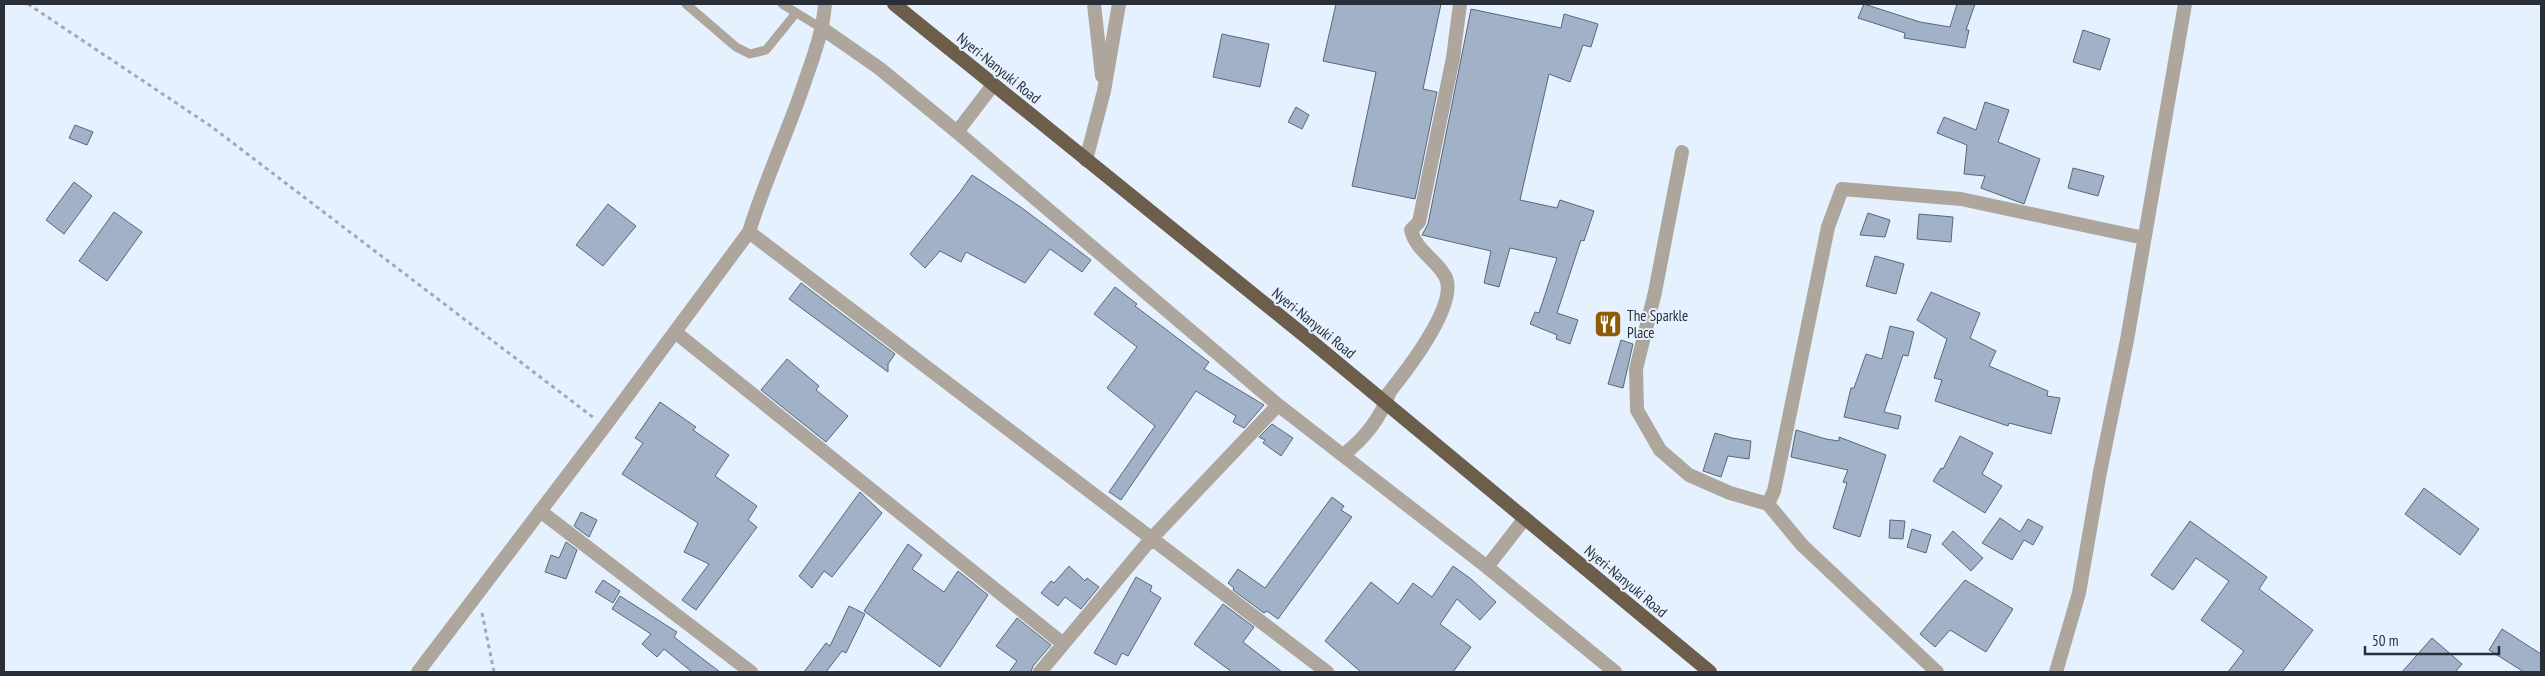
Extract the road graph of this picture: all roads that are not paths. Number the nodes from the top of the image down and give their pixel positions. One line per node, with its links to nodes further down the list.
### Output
1 (686, 4): 9 (lane)
2 (782, 4): 9 (lane)
3 (825, 4): 10 (street)
4 (894, 4): 11 (highway, Nyeri-Nanyuki Road)
5 (1094, 4): 12 (street)
6 (1119, 4): 12 (street)
7 (1460, 4): 19 (street)
8 (2185, 4): 17 (street)
9 (796, 13): 10 (lane)
10 (823, 29): 13 (street); 16 (street)
11 (993, 84): 13 (street); 15 (highway, Nyeri-Nanyuki Road)
12 (1104, 91): 15 (street)
13 (956, 132): 20 (street)
14 (1682, 152): 22 (street)
15 (1086, 160): 19 (highway, Nyeri-Nanyuki Road)
16 (749, 232): 18 (street); 25 (street)
17 (2144, 238): 22 (street); 35 (street)
18 (676, 332): 23 (street); 27 (street)
19 (1387, 398): 21 (street); 24 (highway, Nyeri-Nanyuki Road)
20 (1278, 405): 21 (street); 25 (street)
21 (1343, 455): 26 (street)
22 (1768, 504): 34 (street)
23 (540, 511): 28 (street); 29 (street)
24 (1525, 518): 26 (street); 33 (highway, Nyeri-Nanyuki Road)
25 (1151, 540): 27 (street); 31 (street)
26 (1487, 567): 32 (street)
27 (1062, 643): 30 (street)
28 (418, 672)
29 (752, 672)
30 (1040, 672)
31 (1327, 672)
32 (1615, 672)
33 (1710, 672)
34 (1937, 672)
35 (2056, 672)

